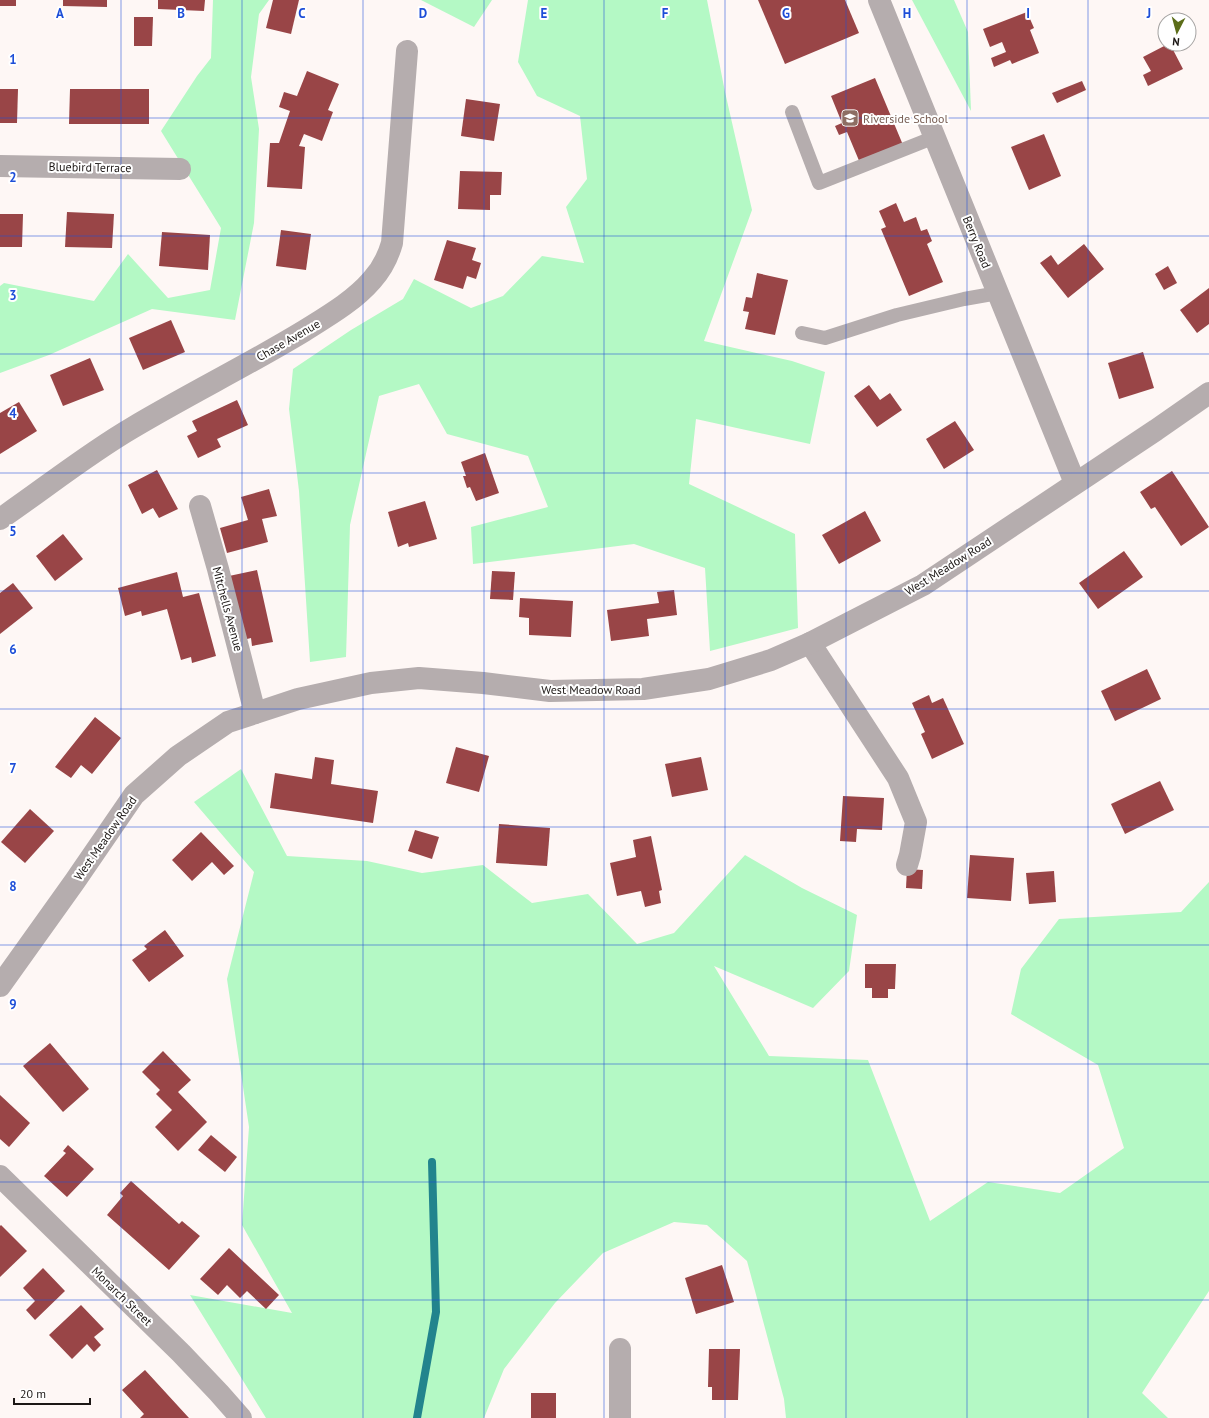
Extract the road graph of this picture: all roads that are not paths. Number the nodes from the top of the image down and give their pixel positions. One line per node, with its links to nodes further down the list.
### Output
1 (879, 0): 4 (street, Berry Road)
2 (407, 50): 12 (street, Chase Avenue)
3 (792, 112): 4 (lane)
4 (935, 137): 7 (street, Berry Road)
5 (0, 166): 6 (street, Bluebird Terrace)
6 (180, 169)
7 (998, 293): 8 (lane); 10 (street, Berry Road)
8 (802, 333)
9 (1209, 393): 10 (street, West Meadow Road)
10 (1075, 484): 13 (street, West Meadow Road)
11 (200, 506): 14 (street, Mitchells Avenue)
12 (0, 519)
13 (810, 643): 14 (street, West Meadow Road); 15 (street)
14 (255, 713): 16 (street, West Meadow Road)
15 (907, 865)
16 (0, 986)
17 (0, 1176): 19 (street, Monarch Street)
18 (620, 1349): 20 (street)
19 (241, 1418)
20 (620, 1418)

